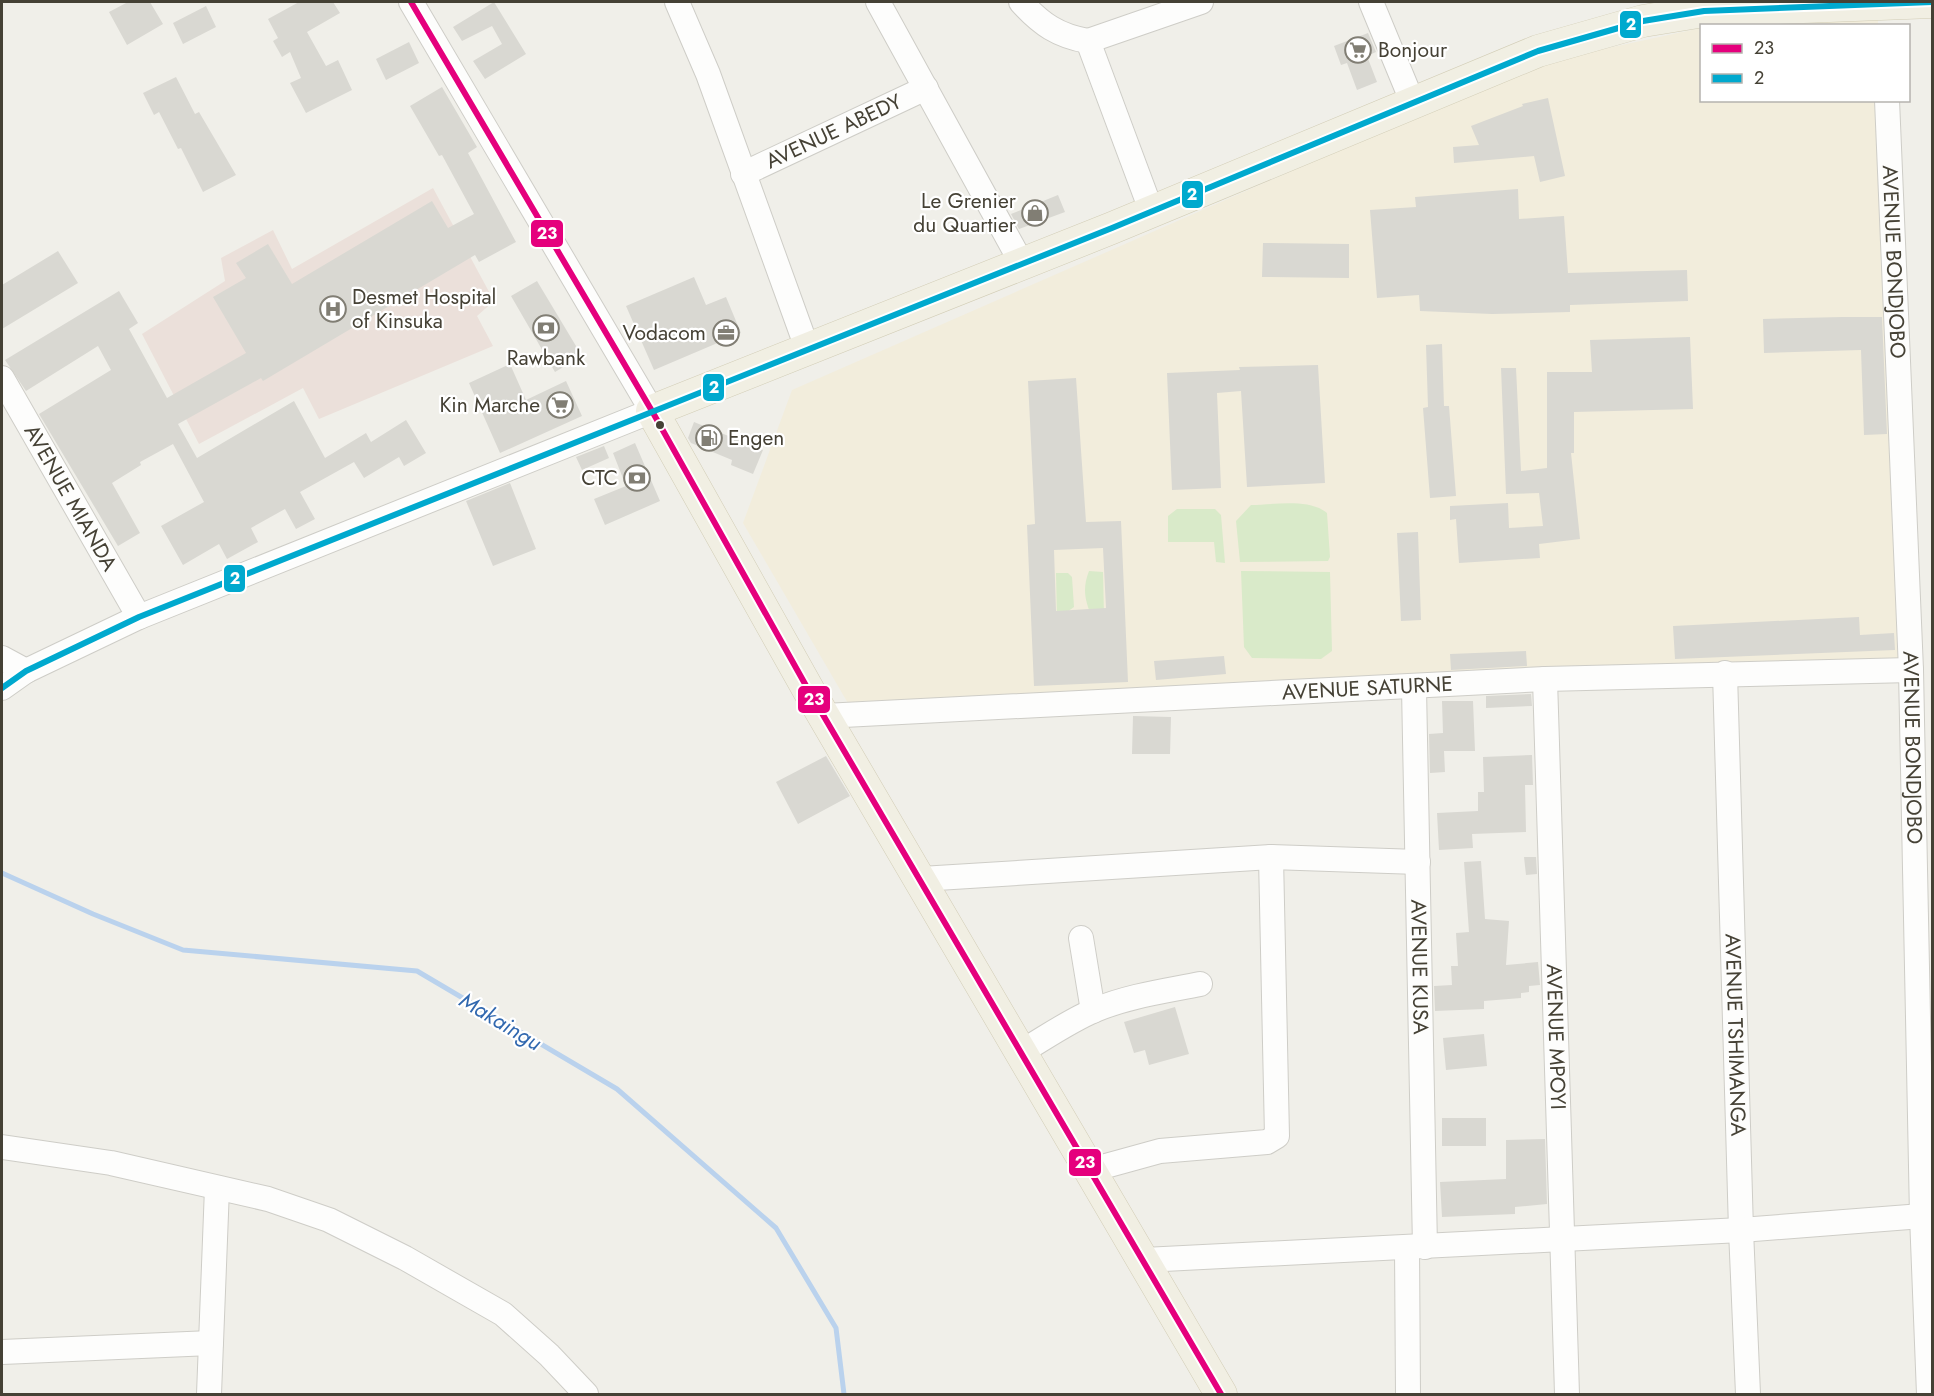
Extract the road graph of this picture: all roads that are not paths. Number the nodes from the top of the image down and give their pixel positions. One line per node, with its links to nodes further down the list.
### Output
1 (411, 2): 19 (street)
2 (677, 2): 14 (street, AVENUE ABEDY)
3 (878, 2): 11 (street, AVENUE ABEDY)
4 (1022, 2): 10 (street)
5 (1201, 2): 10 (street)
6 (1371, 2): 12 (street)
7 (1932, 2): 8 (main road)
8 (1883, 10): 9 (main road)
9 (1640, 11): 12 (main road)
10 (1088, 41): 15 (street)
11 (926, 88): 14 (street, AVENUE ABEDY); 16 (street, AVENUE ABEDY)
12 (1412, 101): 15 (main road)
13 (1887, 102): 22 (street, AVENUE BONDJOBO)
14 (743, 174): 17 (street, AVENUE ABEDY)
15 (1151, 210): 16 (main road)
16 (1021, 262): 17 (main road)
17 (807, 348): 19 (main road)
18 (2, 378): 20 (street, AVENUE MIANDA)
19 (652, 411): 20 (street); 28 (main road)
20 (139, 617): 23 (street)
21 (2, 657): 23 (street)
22 (1911, 670): 24 (street, AVENUE SATURNE); 29 (street, AVENUE BONDJOBO)
23 (26, 671): 26 (street)
24 (1725, 673): 25 (street, AVENUE SATURNE); 41 (street, AVENUE TSHIMANGA)
25 (1545, 679): 27 (street, AVENUE SATURNE); 42 (street, AVENUE MPOYI)
26 (2, 688)
27 (1414, 688): 28 (street, AVENUE SATURNE); 31 (street, AVENUE KUSA)
28 (824, 716): 32 (main road)
29 (1923, 832): 40 (street, AVENUE BONDJOBO)
30 (1271, 857): 31 (street); 32 (street); 38 (street)
31 (1418, 862): 43 (street, AVENUE KUSA)
32 (921, 879): 36 (main road)
33 (1081, 938): 35 (street)
34 (1200, 984): 35 (street)
35 (1093, 1011): 36 (street)
36 (1021, 1052): 38 (main road)
37 (2, 1147): 39 (street)
38 (1091, 1170): 44 (main road)
39 (217, 1188): 45 (street); 48 (street)
40 (1922, 1216): 41 (street); 53 (street, AVENUE BONDJOBO)
41 (1741, 1230): 42 (street); 52 (street, AVENUE TSHIMANGA)
42 (1564, 1240): 43 (street); 51 (street, AVENUE MPOYI)
43 (1416, 1247): 44 (street); 50 (street, AVENUE KUSA)
44 (1144, 1260): 49 (main road)
45 (211, 1343): 46 (street); 47 (street)
46 (2, 1352)
47 (209, 1395)
48 (586, 1395)
49 (1221, 1395)
50 (1408, 1395)
51 (1568, 1395)
52 (1748, 1395)
53 (1929, 1395)

